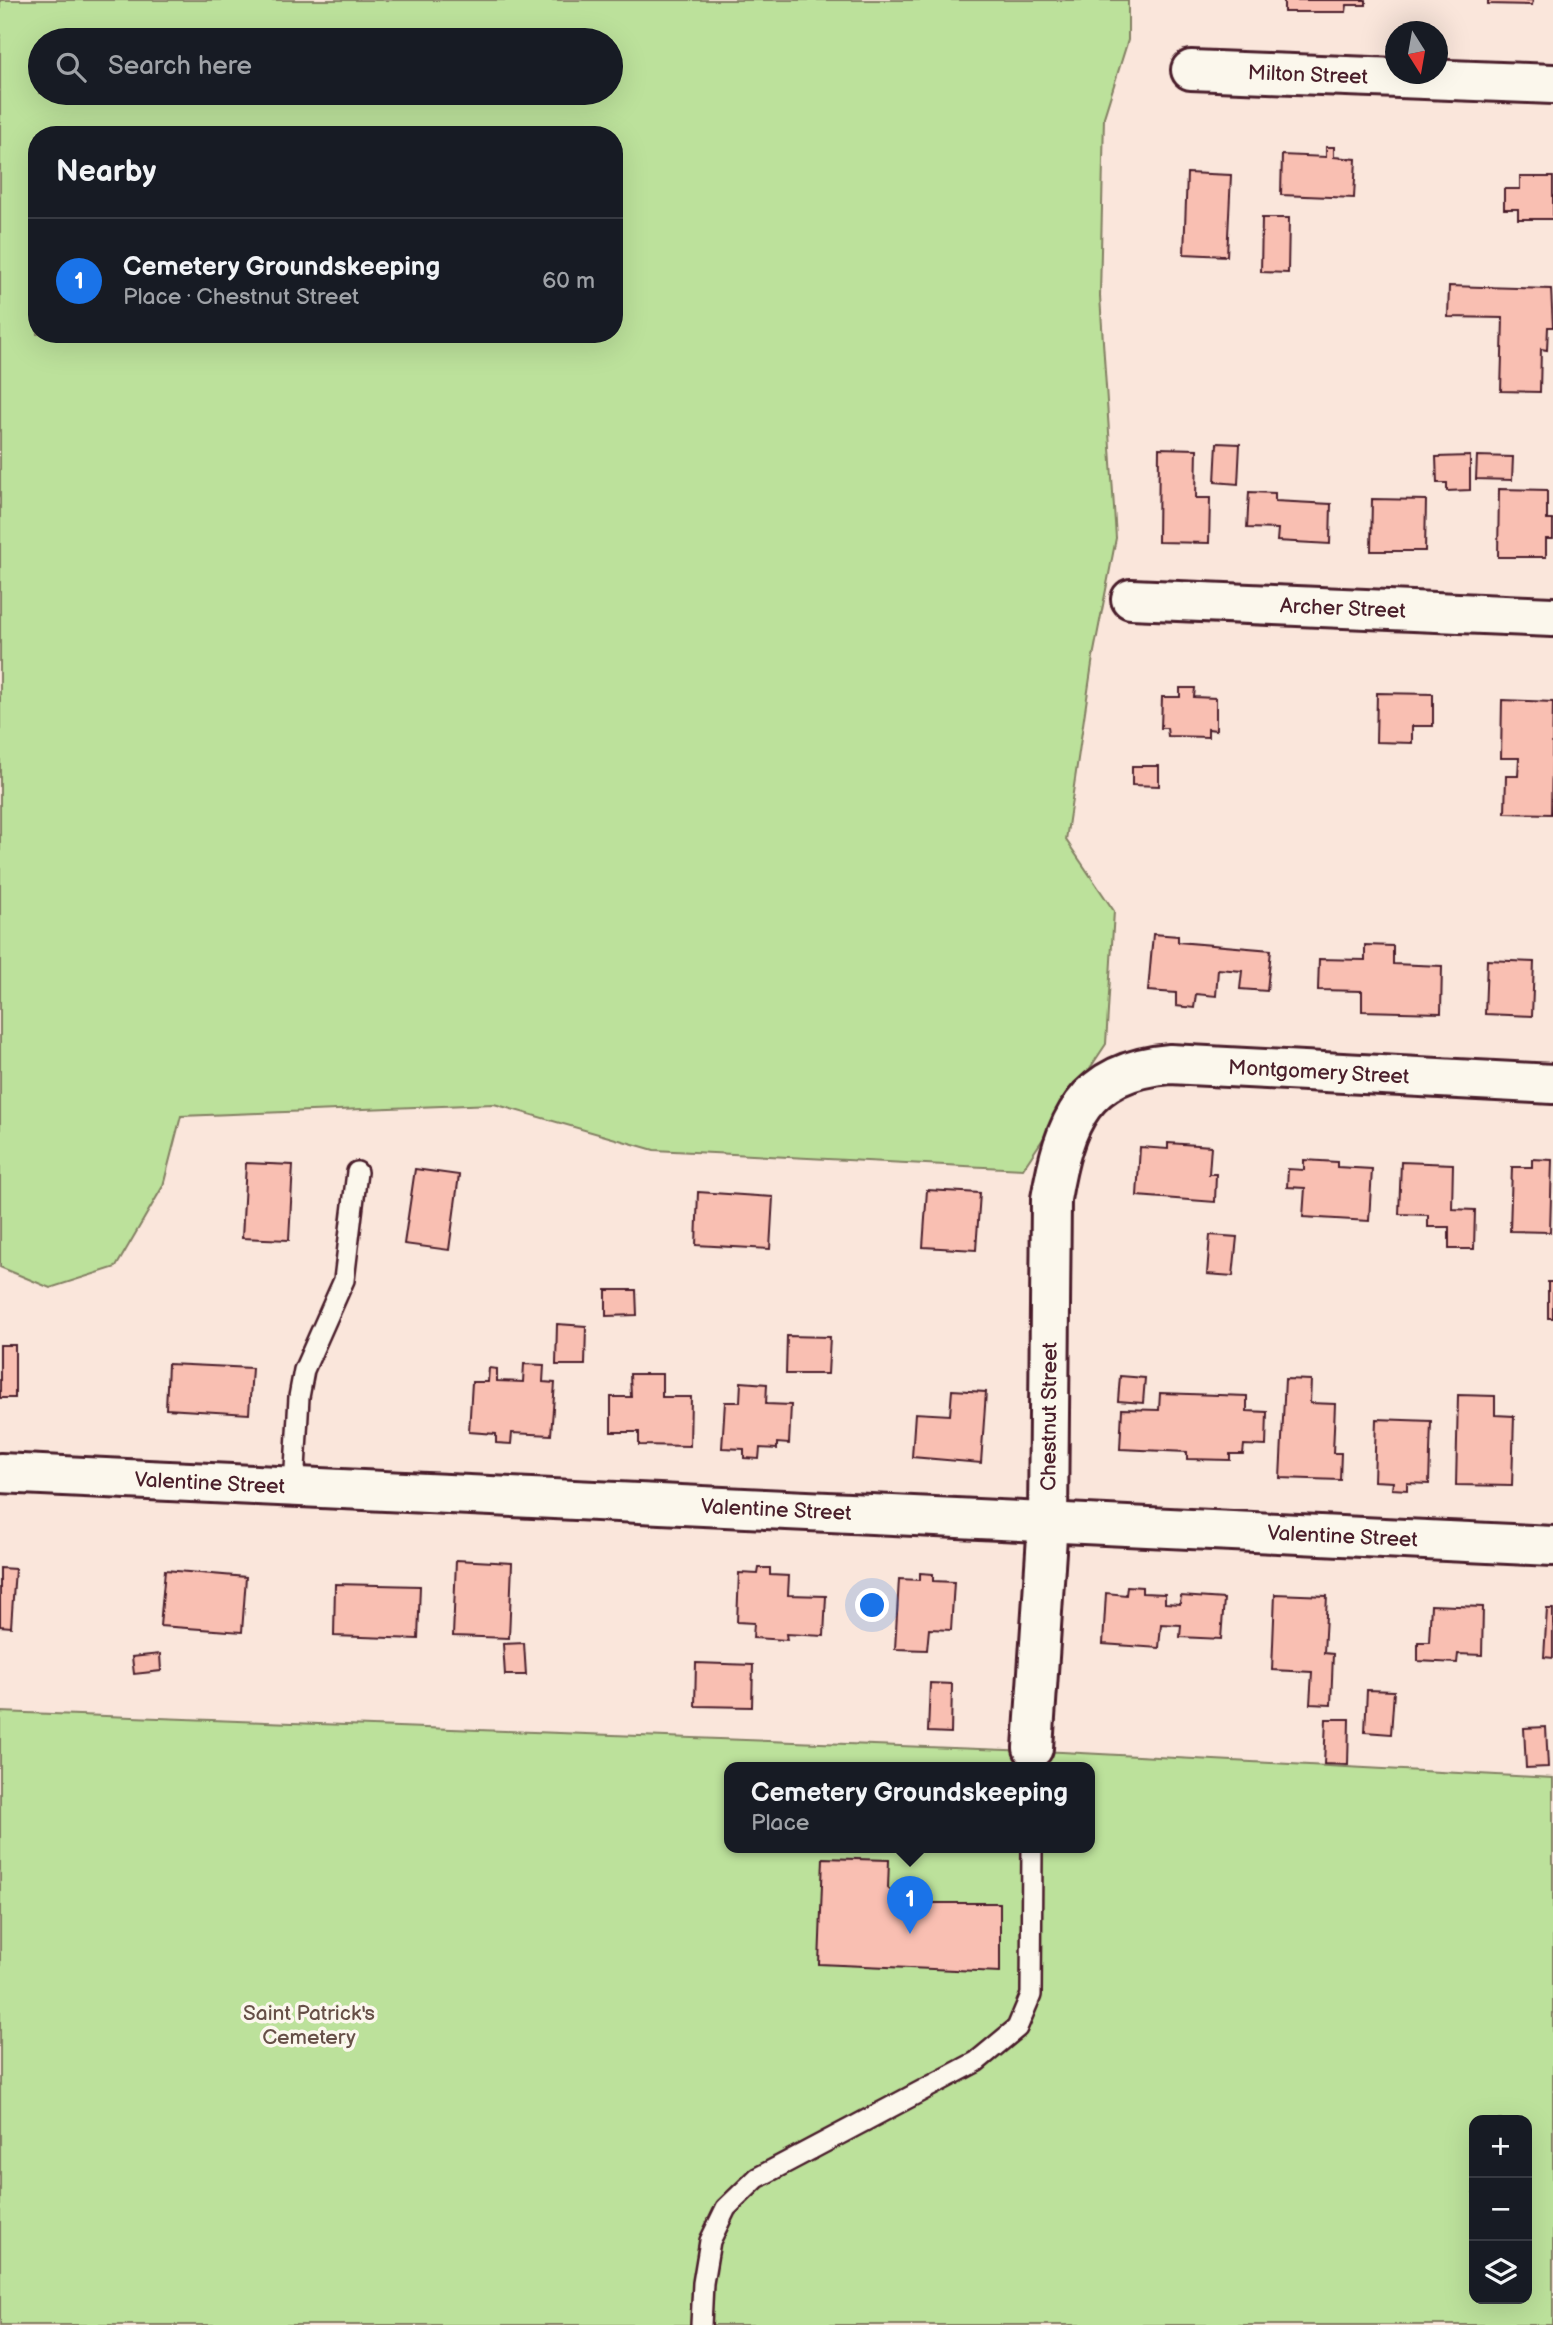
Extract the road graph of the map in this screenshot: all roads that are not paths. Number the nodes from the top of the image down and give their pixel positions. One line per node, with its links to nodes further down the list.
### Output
1 (1191, 70): 2 (street, Milton Street)
2 (1553, 84)
3 (1131, 599): 4 (street, Archer Street)
4 (1553, 617)
5 (1553, 1083): 6 (street, Montgomery Street)
6 (1092, 1093): 10 (street, Chestnut Street)
7 (357, 1172): 9 (lane)
8 (0, 1473): 9 (street, Valentine Street)
9 (294, 1486): 10 (street, Valentine Street)
10 (1048, 1521): 11 (street, Valentine Street); 12 (street, Chestnut Street)
11 (1553, 1546)
12 (1033, 1758)
13 (1032, 1853): 14 (lane)
14 (701, 2325)

